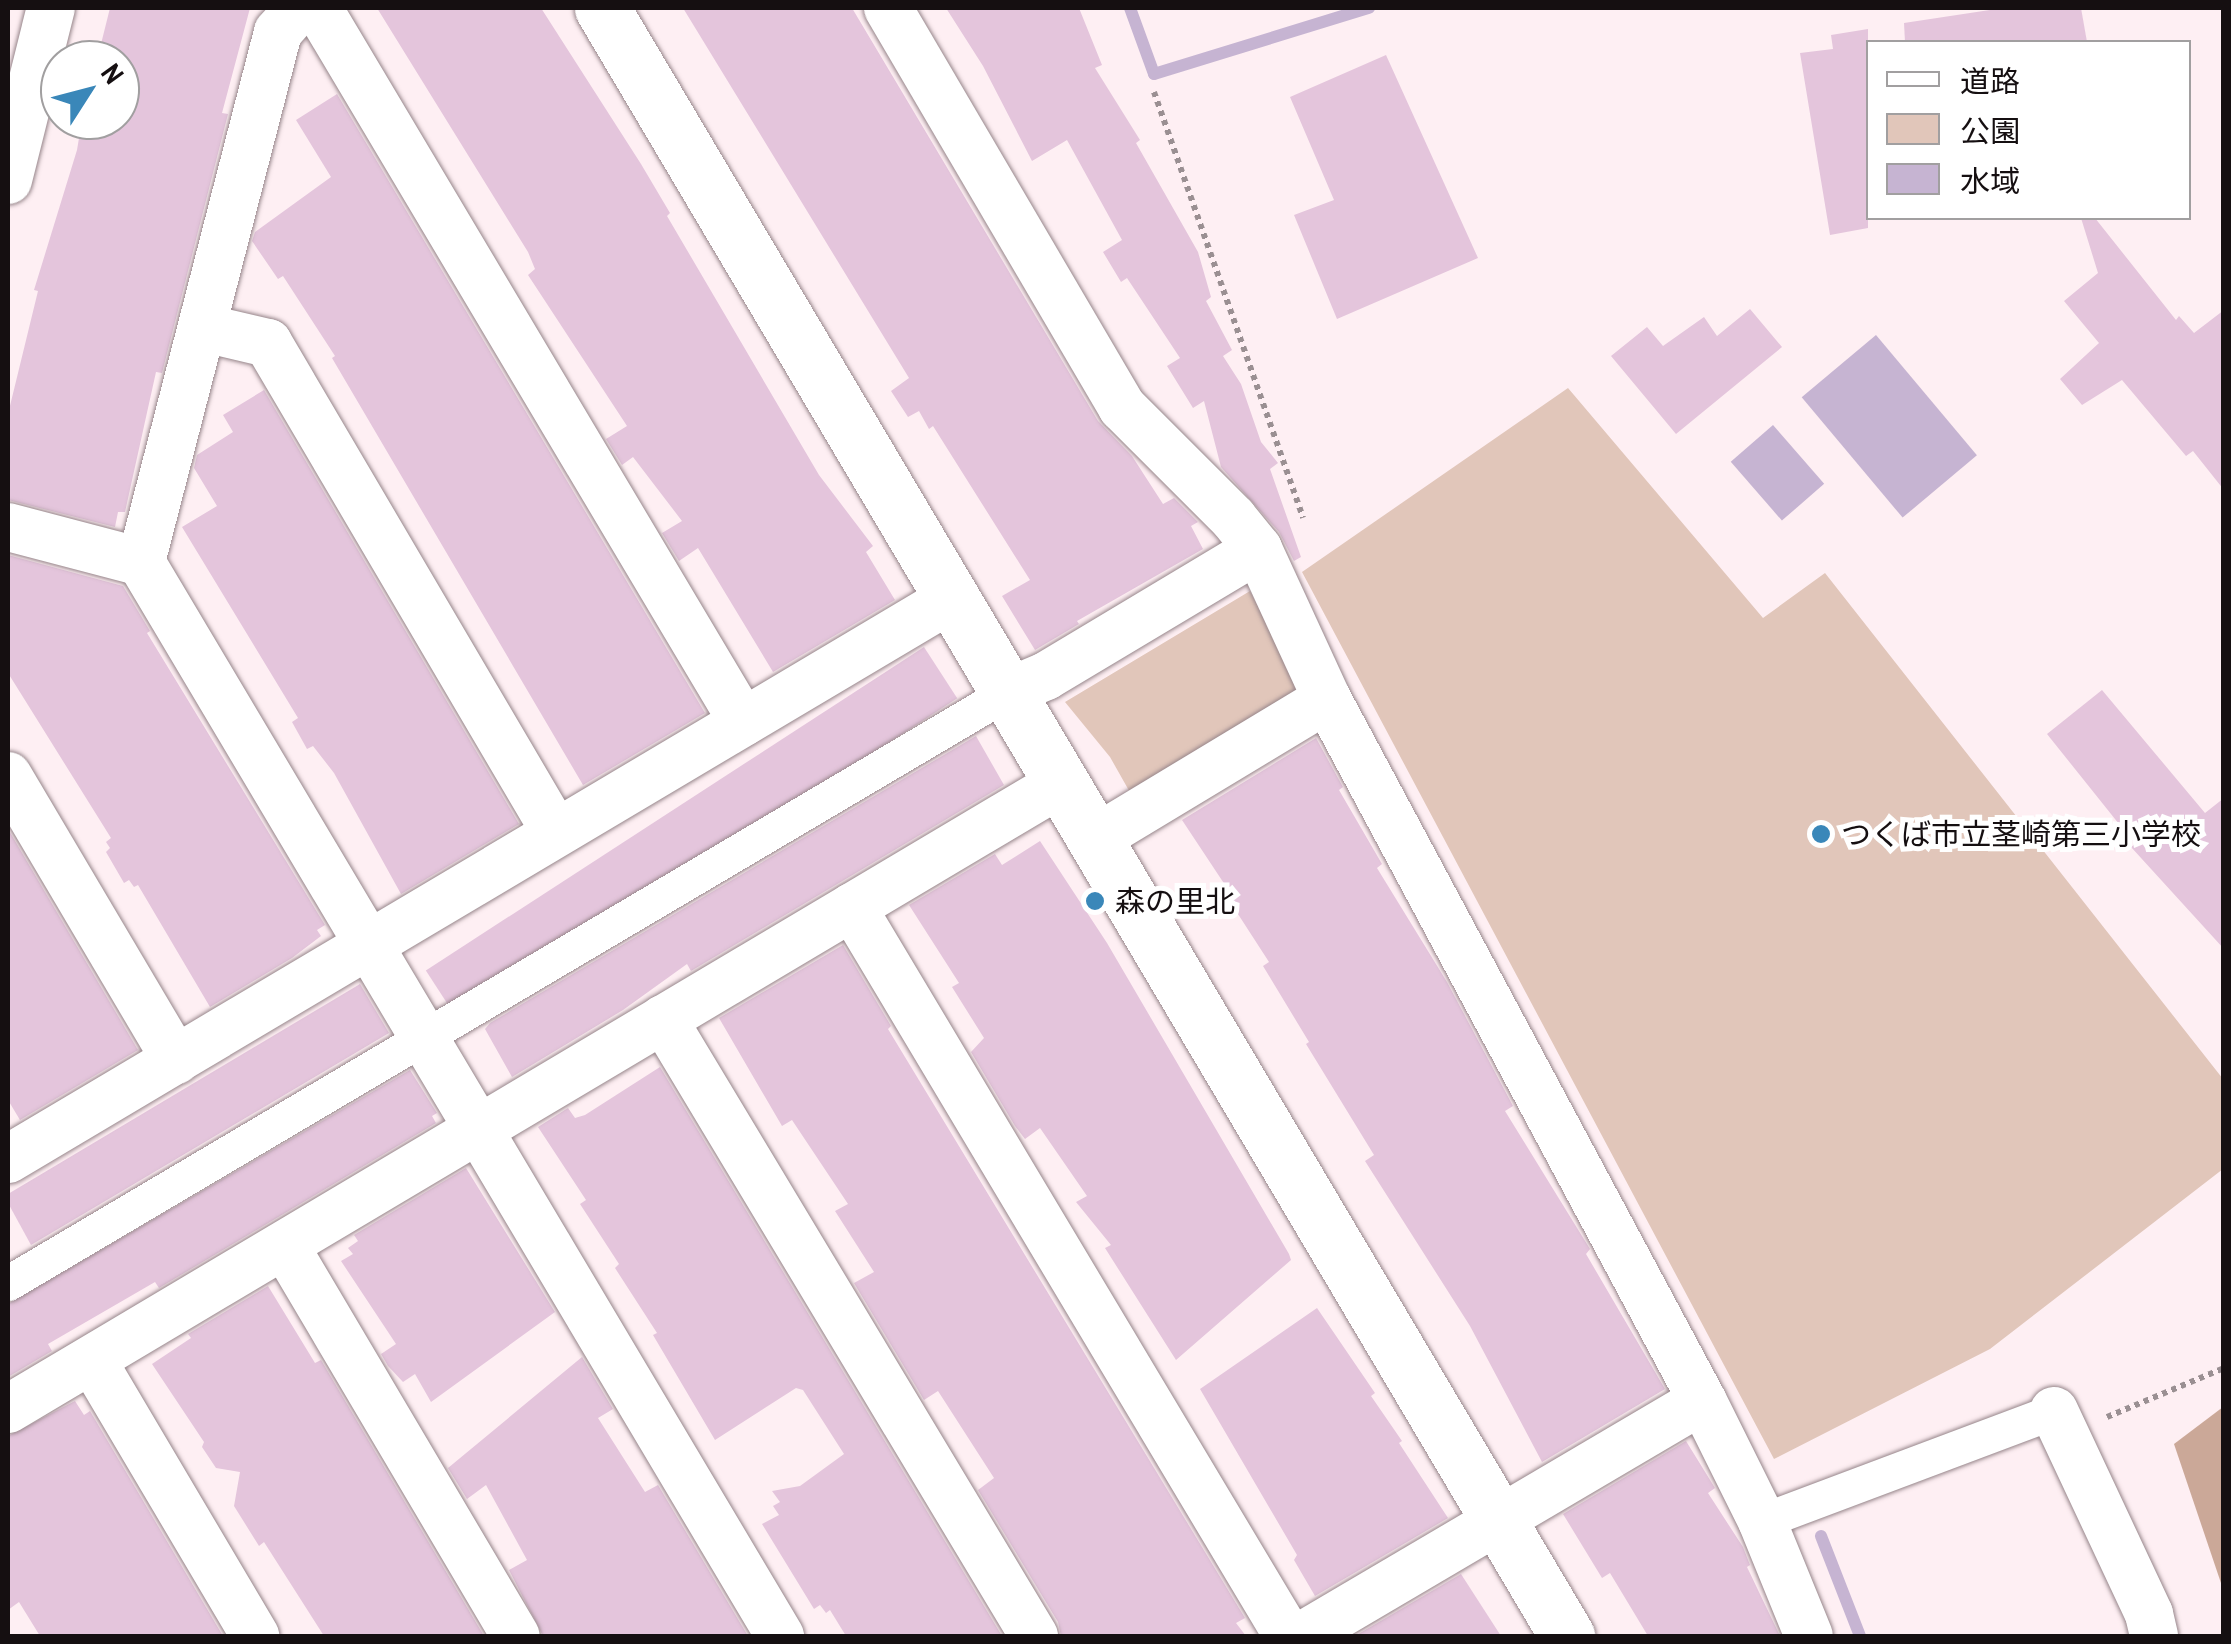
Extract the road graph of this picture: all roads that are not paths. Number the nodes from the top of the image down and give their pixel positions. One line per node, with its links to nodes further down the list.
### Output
1 (51, 8): 6 (street)
2 (298, 8): 7 (street)
3 (318, 8): 14 (street)
4 (602, 8): 11 (street)
5 (888, 8): 9 (street)
6 (8, 180)
7 (204, 328): 10 (street); 17 (street)
8 (8, 527): 10 (street)
9 (1258, 550): 12 (street); 13 (street)
10 (141, 562): 20 (street)
11 (952, 598): 12 (street); 14 (street)
12 (1008, 692): 16 (street); 22 (street)
13 (1326, 699): 18 (street); 29 (street)
14 (743, 722): 17 (street)
15 (8, 776): 23 (street)
16 (1061, 783): 18 (street); 19 (street)
17 (556, 833): 20 (street)
18 (1095, 839): 32 (street)
19 (852, 906): 21 (street); 38 (street)
20 (370, 944): 22 (street); 23 (street)
21 (663, 1019): 24 (street); 37 (street)
22 (424, 1035): 24 (street); 27 (street)
23 (176, 1060): 25 (street)
24 (479, 1129): 26 (street); 36 (street)
25 (8, 1159)
26 (285, 1246): 28 (street); 35 (street)
27 (8, 1283)
28 (92, 1360): 30 (street); 34 (street)
29 (1702, 1400): 32 (street); 33 (street)
30 (8, 1409)
31 (2059, 1423): 33 (street); 42 (street)
32 (1498, 1521): 39 (street); 40 (street)
33 (1762, 1521): 41 (street)
34 (255, 1636)
35 (516, 1636)
36 (780, 1636)
37 (1034, 1636)
38 (1288, 1636)
39 (1302, 1636)
40 (1567, 1636)
41 (1809, 1636)
42 (2154, 1636)

